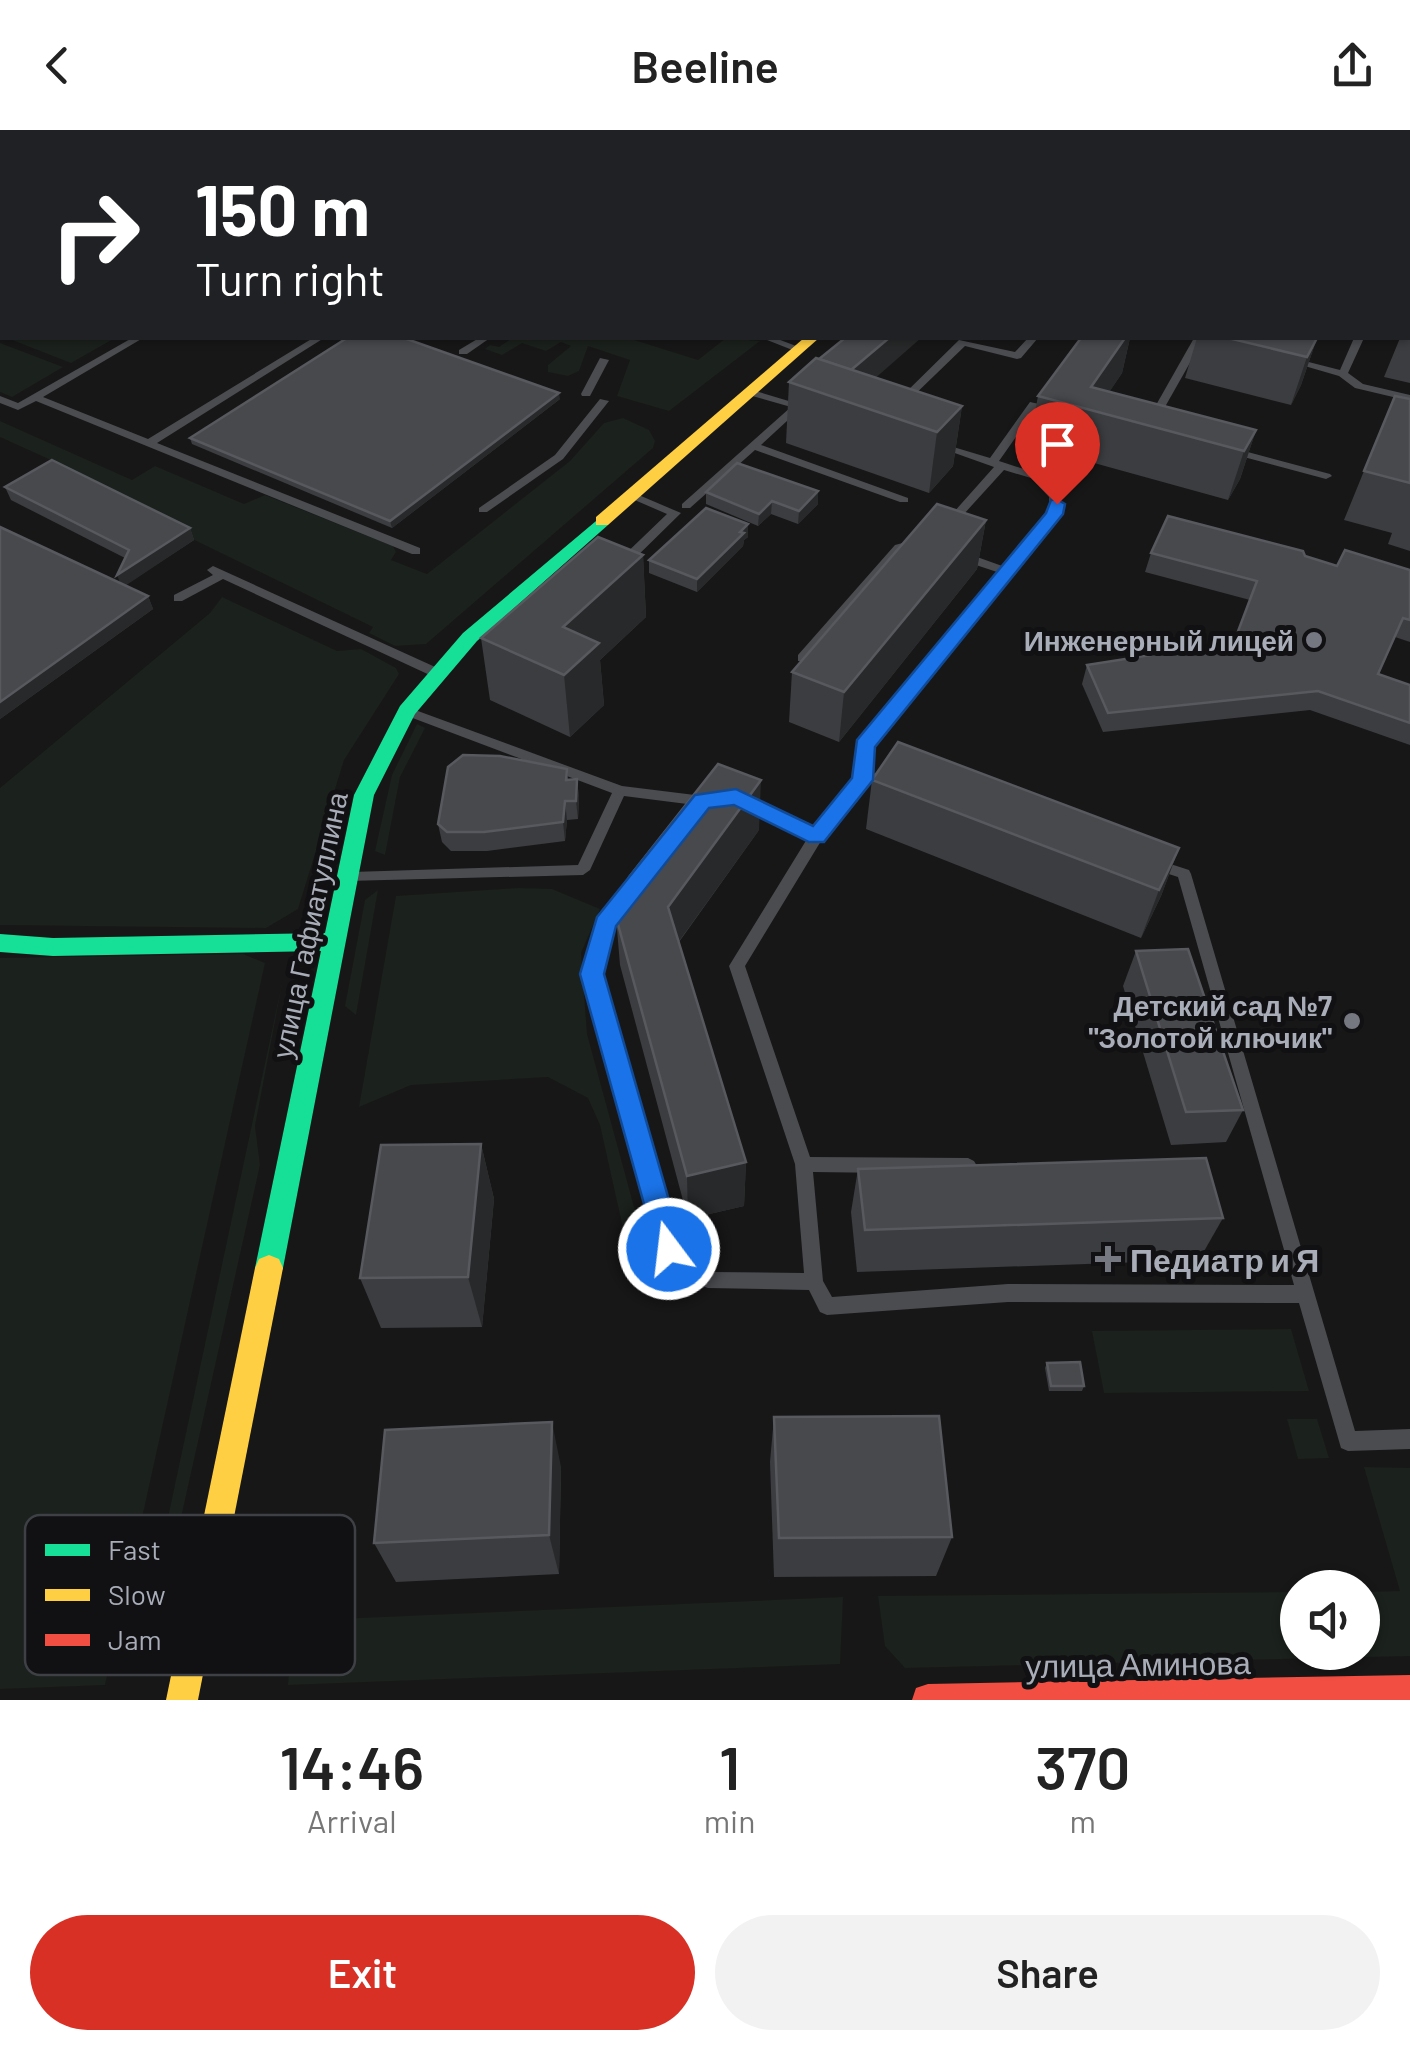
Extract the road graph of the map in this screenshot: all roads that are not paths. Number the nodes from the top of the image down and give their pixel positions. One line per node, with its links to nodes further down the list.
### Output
1 (135, 340): 16 (lane)
2 (316, 340): 26 (lane)
3 (482, 340): 10 (lane)
4 (1031, 340): 23 (lane)
5 (1197, 340): 24 (lane)
6 (1208, 340): 8 (lane)
7 (1358, 340): 13 (lane)
8 (1217, 342)
9 (805, 343): 14 (street, улица Гафиатуллина)
10 (464, 352)
11 (1271, 356): 13 (lane)
12 (604, 360): 15 (lane)
13 (1342, 374): 17 (lane)
14 (749, 392): 21 (lane); 31 (street, улица Гафиатуллина)
15 (586, 394)
16 (35, 397): 18 (lane); 26 (lane)
17 (1410, 398)
18 (0, 399)
19 (604, 400): 34 (lane)
20 (1034, 404): 29 (lane)
21 (798, 406): 22 (lane); 27 (lane)
22 (817, 411)
23 (887, 415)
24 (1165, 433)
25 (923, 441): 29 (lane)
26 (149, 443): 37 (lane)
27 (752, 446): 32 (lane); 33 (lane)
28 (1219, 447): 30 (lane)
29 (999, 463): 36 (lane); 39 (lane)
30 (1326, 476)
31 (638, 492): 33 (lane); 38 (lane); 42 (street, улица Гафиатуллина)
32 (904, 500)
33 (686, 506): 35 (lane)
34 (483, 510)
35 (703, 512)
36 (942, 532)
37 (416, 551)
38 (608, 564)
39 (1007, 572): 41 (lane); 44 (lane)
40 (178, 598): 42 (lane)
41 (803, 658)
42 (439, 674): 43 (street, улица Гафиатуллина)
43 (407, 711): 46 (lane); 52 (street, улица Гафиатуллина)
44 (862, 780): 45 (lane); 49 (lane)
45 (914, 782)
46 (620, 791): 47 (lane); 52 (lane)
47 (703, 801): 48 (lane); 49 (lane)
48 (691, 816)
49 (816, 837): 55 (lane)
50 (1130, 856): 58 (lane)
51 (644, 875): 57 (lane)
52 (348, 877): 53 (street, улица Гафиатуллина)
53 (336, 942): 54 (street); 60 (street, улица Гафиатуллина)
54 (0, 943)
55 (804, 1164): 56 (lane); 57 (lane)
56 (978, 1166)
57 (814, 1282): 58 (lane)
58 (1304, 1294): 59 (lane)
59 (1410, 1439)
60 (220, 1515)
61 (187, 1675): 64 (street, улица Гафиатуллина)
62 (1410, 1690): 63 (street, улица Аминова)
63 (1249, 1697): 65 (street, улица Аминова)
64 (182, 1700)
65 (928, 1700)

